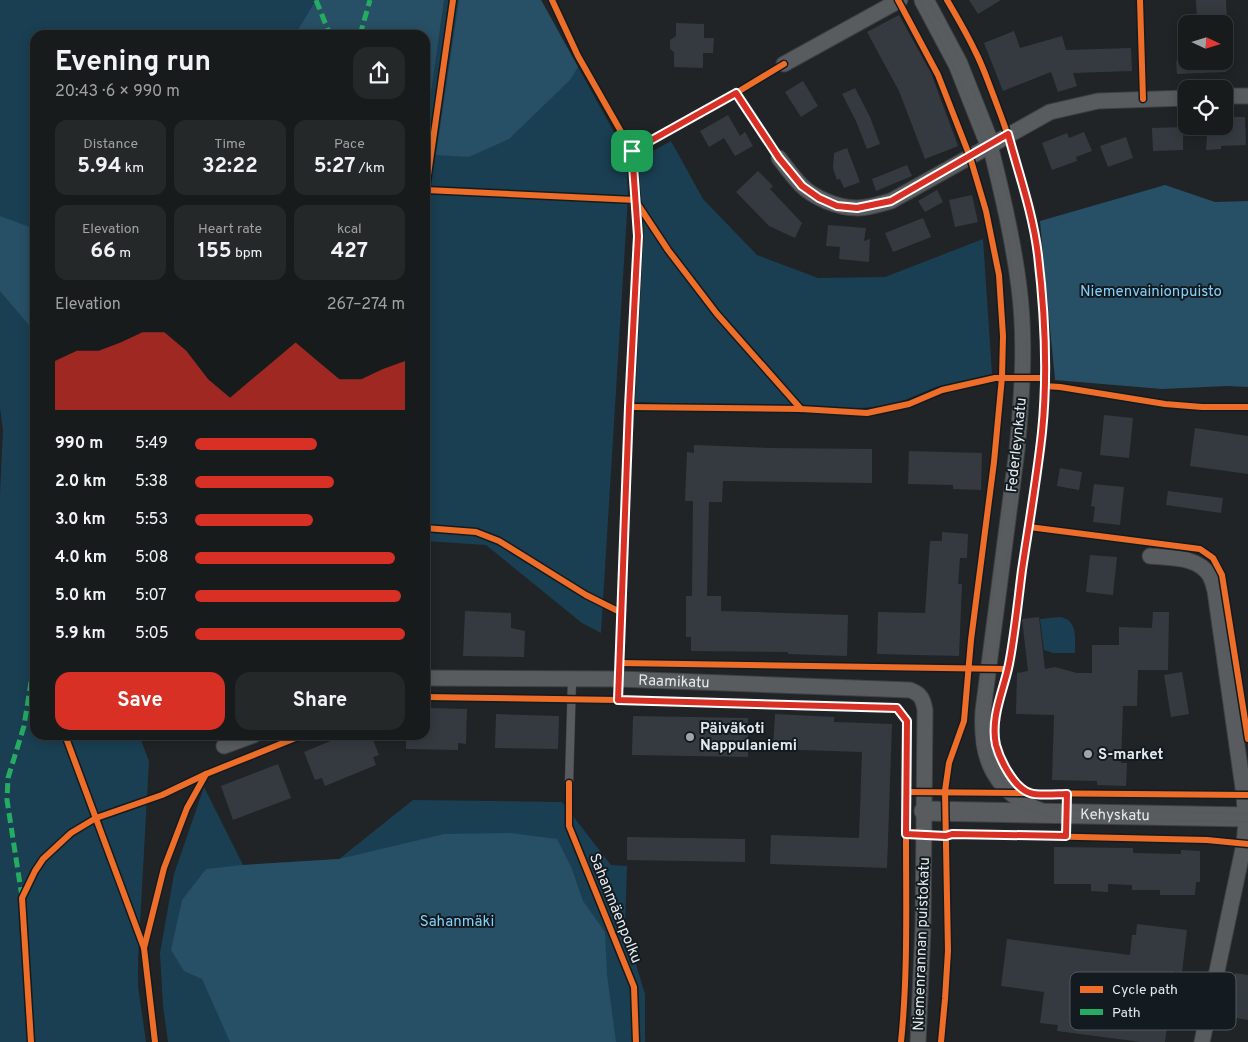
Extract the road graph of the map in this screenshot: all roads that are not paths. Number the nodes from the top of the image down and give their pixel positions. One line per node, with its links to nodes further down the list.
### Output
1 (900, 0): 3 (street)
2 (924, 0): 7 (street, Federleynkatu)
3 (784, 64)
4 (1233, 96): 5 (street)
5 (1248, 96)
6 (1178, 98): 7 (street)
7 (990, 145): 8 (street); 17 (street, Federleynkatu)
8 (779, 158)
9 (1150, 556): 18 (street)
10 (430, 678): 11 (street, Raamikatu)
11 (572, 680): 12 (street, Raamikatu); 15 (lane)
12 (921, 696): 16 (street, Niemenrannan puistokatu)
13 (240, 740): 14 (street)
14 (224, 746)
15 (569, 784)
16 (924, 811): 17 (street, Kehyskatu); 20 (street, Niemenrannan puistokatu)
17 (1049, 814): 18 (street, Kehyskatu)
18 (1247, 818): 19 (street)
19 (1217, 972)
20 (918, 1042)

